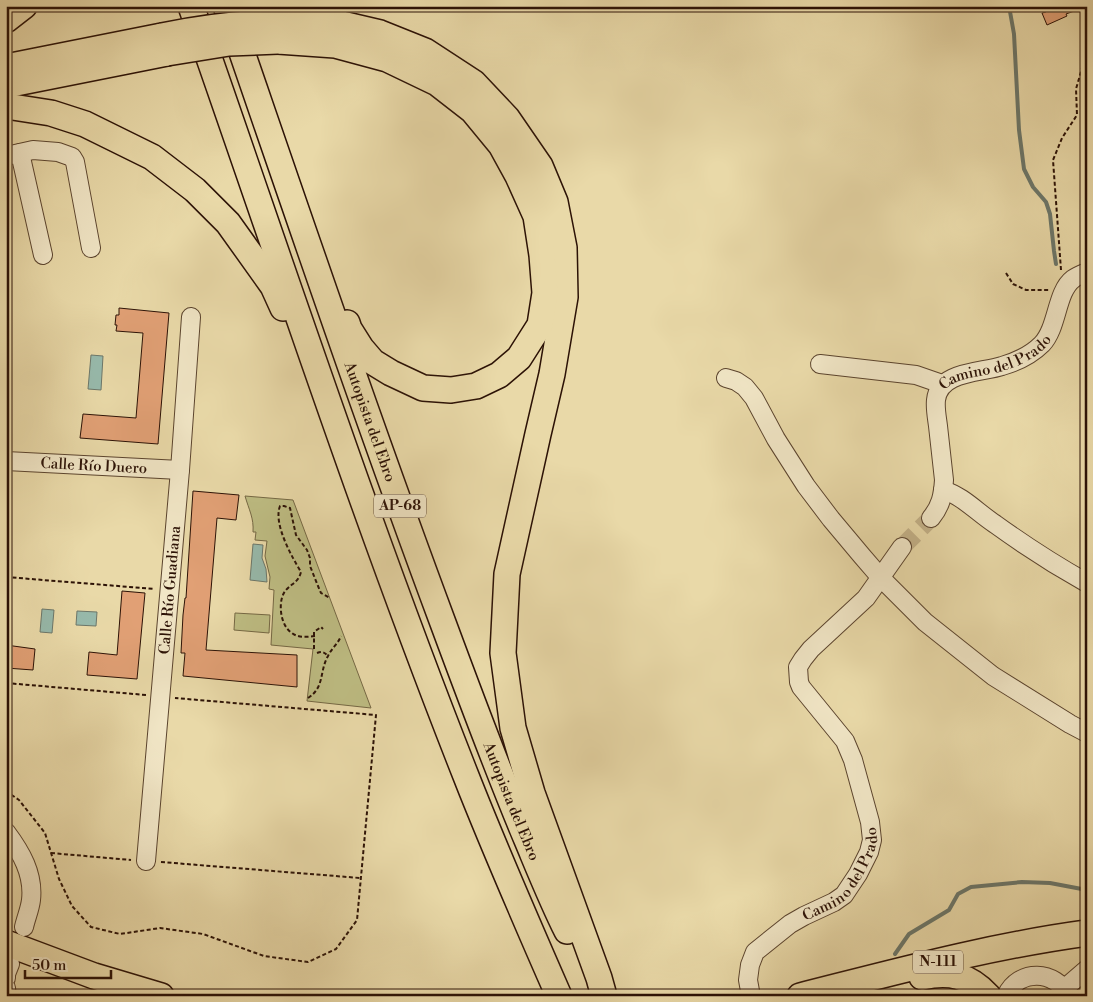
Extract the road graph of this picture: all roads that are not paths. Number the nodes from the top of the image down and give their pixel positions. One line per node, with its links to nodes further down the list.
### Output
1 (24, 6): 5 (highway)
2 (191, 6): 27 (highway, AP-68)
3 (226, 6): 42 (highway, Autopista del Ebro / AP-68)
4 (232, 6): 6 (highway)
5 (6, 20)
6 (278, 32): 7 (highway, bridge); 43 (highway)
7 (165, 44): 8 (highway); 9 (highway)
8 (6, 66)
9 (6, 85)
10 (6, 106): 27 (highway)
11 (13, 154): 12 (street); 13 (street)
12 (91, 248)
13 (42, 255)
14 (1087, 272): 18 (street, Camino del Prado)
15 (191, 317): 20 (street, Calle Río Guadiana)
16 (820, 364): 18 (street)
17 (726, 378): 24 (street)
18 (942, 384): 21 (street, Camino del Prado)
19 (6, 461): 20 (street, Calle Río Duero)
20 (180, 470): 30 (street, Calle Río Guadiana)
21 (944, 490): 22 (street, Camino del Prado); 25 (street)
22 (931, 518)
23 (902, 548): 24 (street, Camino del Prado)
24 (881, 578): 26 (street); 37 (street, Camino del Prado)
25 (1087, 583)
26 (1087, 733)
27 (467, 779): 41 (highway, AP-68)
28 (6, 832): 29 (street)
29 (12, 846): 34 (street)
30 (146, 861)
31 (1087, 923): 33 (highway)
32 (1087, 933): 33 (highway, N-111)
33 (1008, 946): 44 (highway, N-111)
34 (10, 960): 40 (highway)
35 (1087, 969): 38 (street)
36 (6, 988): 39 (street)
37 (750, 991)
38 (1067, 992): 47 (street)
39 (7, 996)
40 (161, 996)
41 (560, 996)
42 (600, 996)
43 (604, 996)
44 (800, 996)
45 (839, 996): 46 (highway)
46 (988, 996)
47 (1006, 996)

